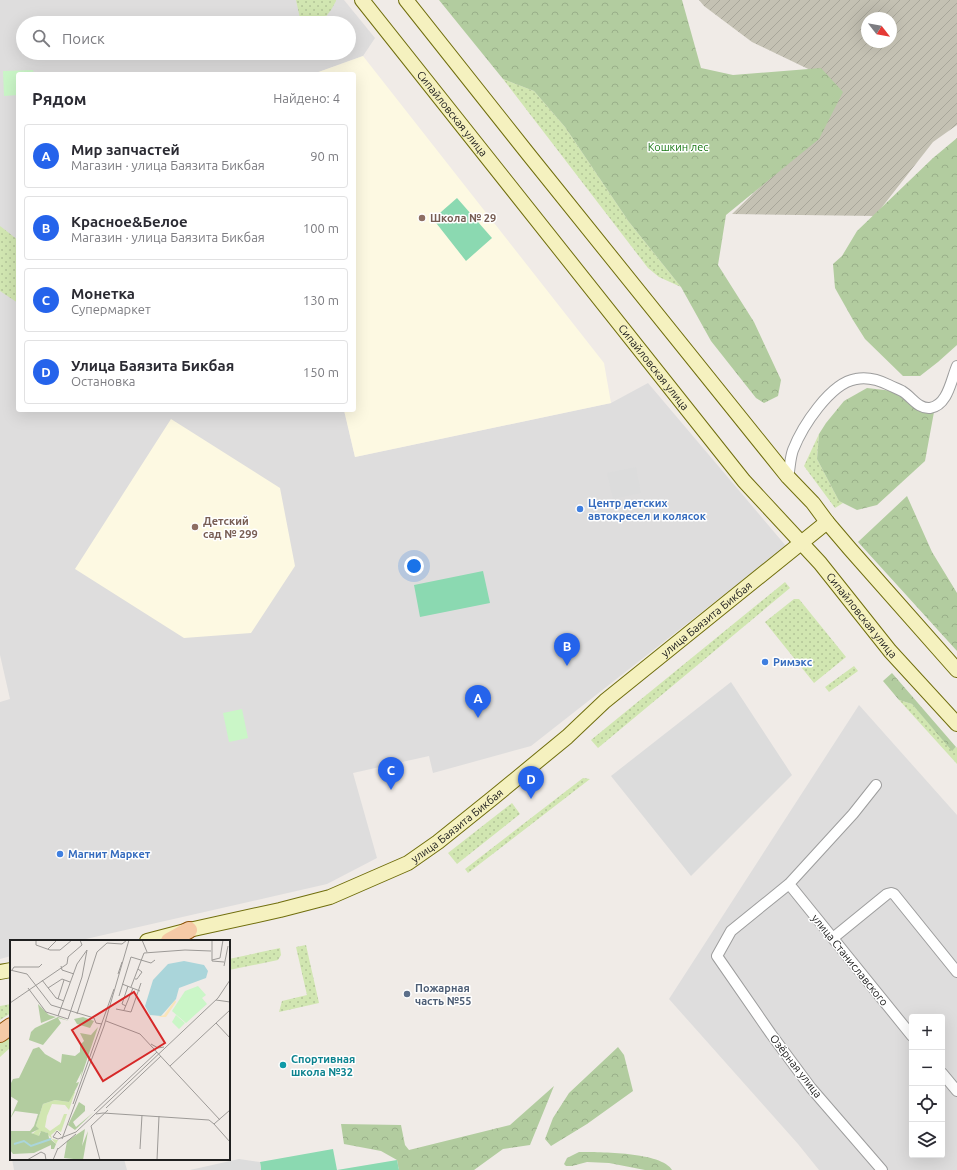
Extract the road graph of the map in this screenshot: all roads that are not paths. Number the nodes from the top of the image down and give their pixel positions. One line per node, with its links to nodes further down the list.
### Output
1 (362, 0): 6 (main road, Сипайловская улица)
2 (406, 0): 4 (main road)
3 (957, 366): 4 (street)
4 (788, 477): 5 (main road)
5 (826, 522): 6 (main road, улица Баязита Бикбая); 7 (main road)
6 (801, 543): 8 (main road, Сипайловская улица); 11 (main road, улица Баязита Бикбая)
7 (957, 670)
8 (957, 724)
9 (876, 786): 10 (street)
10 (789, 884): 12 (street, улица Станиславского); 23 (street, Озёрная улица)
11 (189, 930): 13 (main road, улица Баязита Бикбая); 14 (main road)
12 (833, 938): 17 (street); 19 (street, улица Станиславского)
13 (151, 940)
14 (171, 940)
15 (10, 970): 16 (main road)
16 (0, 972)
17 (957, 972)
18 (10, 1027): 20 (main road)
19 (909, 1032)
20 (0, 1034)
21 (945, 1077): 22 (street)
22 (957, 1091)
23 (882, 1170)

